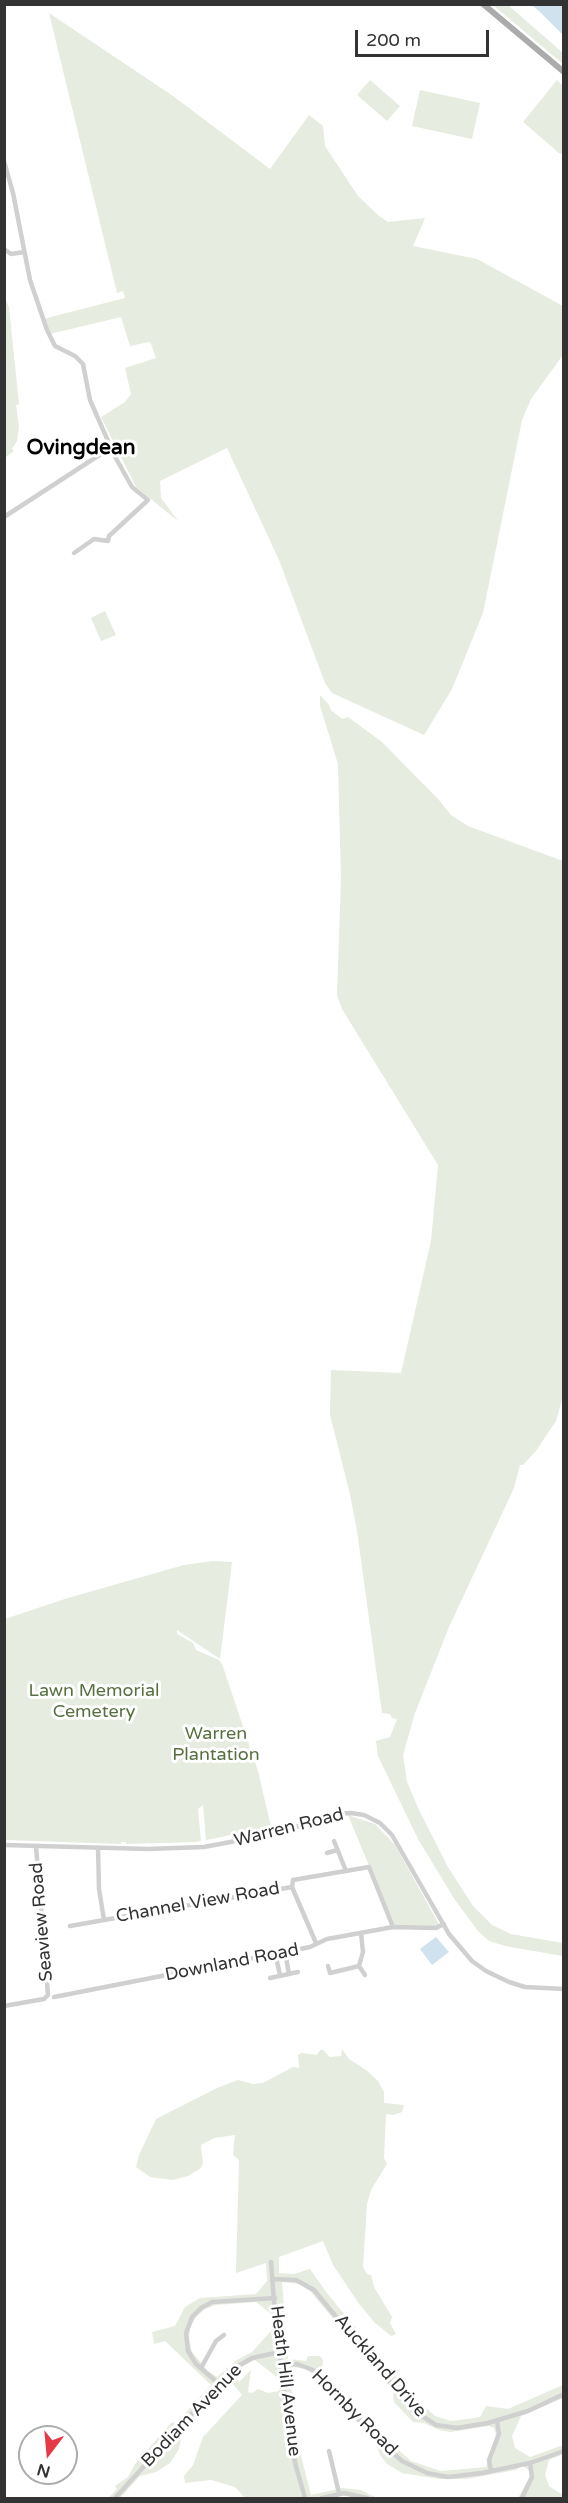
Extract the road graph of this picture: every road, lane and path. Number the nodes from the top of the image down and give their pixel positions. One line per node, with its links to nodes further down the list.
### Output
1 (483, 4): 2 (main road)
2 (564, 72)
3 (4, 161): 5 (street)
4 (4, 249): 5 (street)
5 (24, 252): 6 (street)
6 (107, 447): 7 (street); 8 (street)
7 (4, 517)
8 (74, 553)
9 (334, 1841): 13 (street)
10 (4, 1845): 11 (street, Warren Road)
11 (36, 1846): 12 (street, Warren Road); 36 (street, Seaview Road)
12 (98, 1848): 17 (street, Channel View Road); 18 (street, Warren Road)
13 (337, 1850): 14 (street); 15 (street)
14 (328, 1851)
15 (345, 1871): 16 (street, Channel View Road); 20 (street)
16 (292, 1887): 17 (street, Channel View Road); 22 (street)
17 (104, 1920): 19 (street, Channel View Road)
18 (444, 1924): 20 (street, Downland Road); 34 (street, Warren Road)
19 (70, 1926)
20 (393, 1927): 21 (street, Downland Road)
21 (361, 1933): 22 (street, Downland Road); 26 (street)
22 (316, 1943): 23 (street, Downland Road)
23 (285, 1952): 24 (street, Downland Road); 29 (street)
24 (275, 1953): 30 (street); 35 (street, Downland Road)
25 (328, 1966): 28 (street)
26 (359, 1966): 28 (street); 31 (street)
27 (298, 1972): 29 (street)
28 (330, 1973): 33 (street)
29 (289, 1974): 30 (street)
30 (280, 1975): 32 (street)
31 (365, 1975)
32 (270, 1978)
33 (330, 1979)
34 (564, 1989)
35 (54, 1997)
36 (4, 2006)
37 (271, 2262): 38 (street, Heath Hill Avenue)
38 (273, 2279): 39 (street, Heath Hill Avenue); 46 (street, Auckland Drive)
39 (274, 2298): 41 (street, Heath Hill Avenue); 43 (street)
40 (224, 2335): 43 (street)
41 (280, 2352): 42 (street, Heath Hill Avenue); 44 (street, Bodiam Avenue)
42 (281, 2365): 50 (street, Hornby Road); 53 (street, Heath Hill Avenue)
43 (201, 2368): 44 (street)
44 (219, 2384): 52 (street, Bodiam Avenue)
45 (564, 2394): 46 (street, Auckland Drive)
46 (497, 2421): 50 (street)
47 (329, 2451): 51 (street)
48 (564, 2451): 49 (street, Hornby Road)
49 (530, 2463): 50 (street, Hornby Road); 56 (street)
50 (492, 2472)
51 (339, 2493): 54 (street); 55 (street)
52 (115, 2499)
53 (305, 2499)
54 (322, 2499)
55 (368, 2499)
56 (522, 2499)

